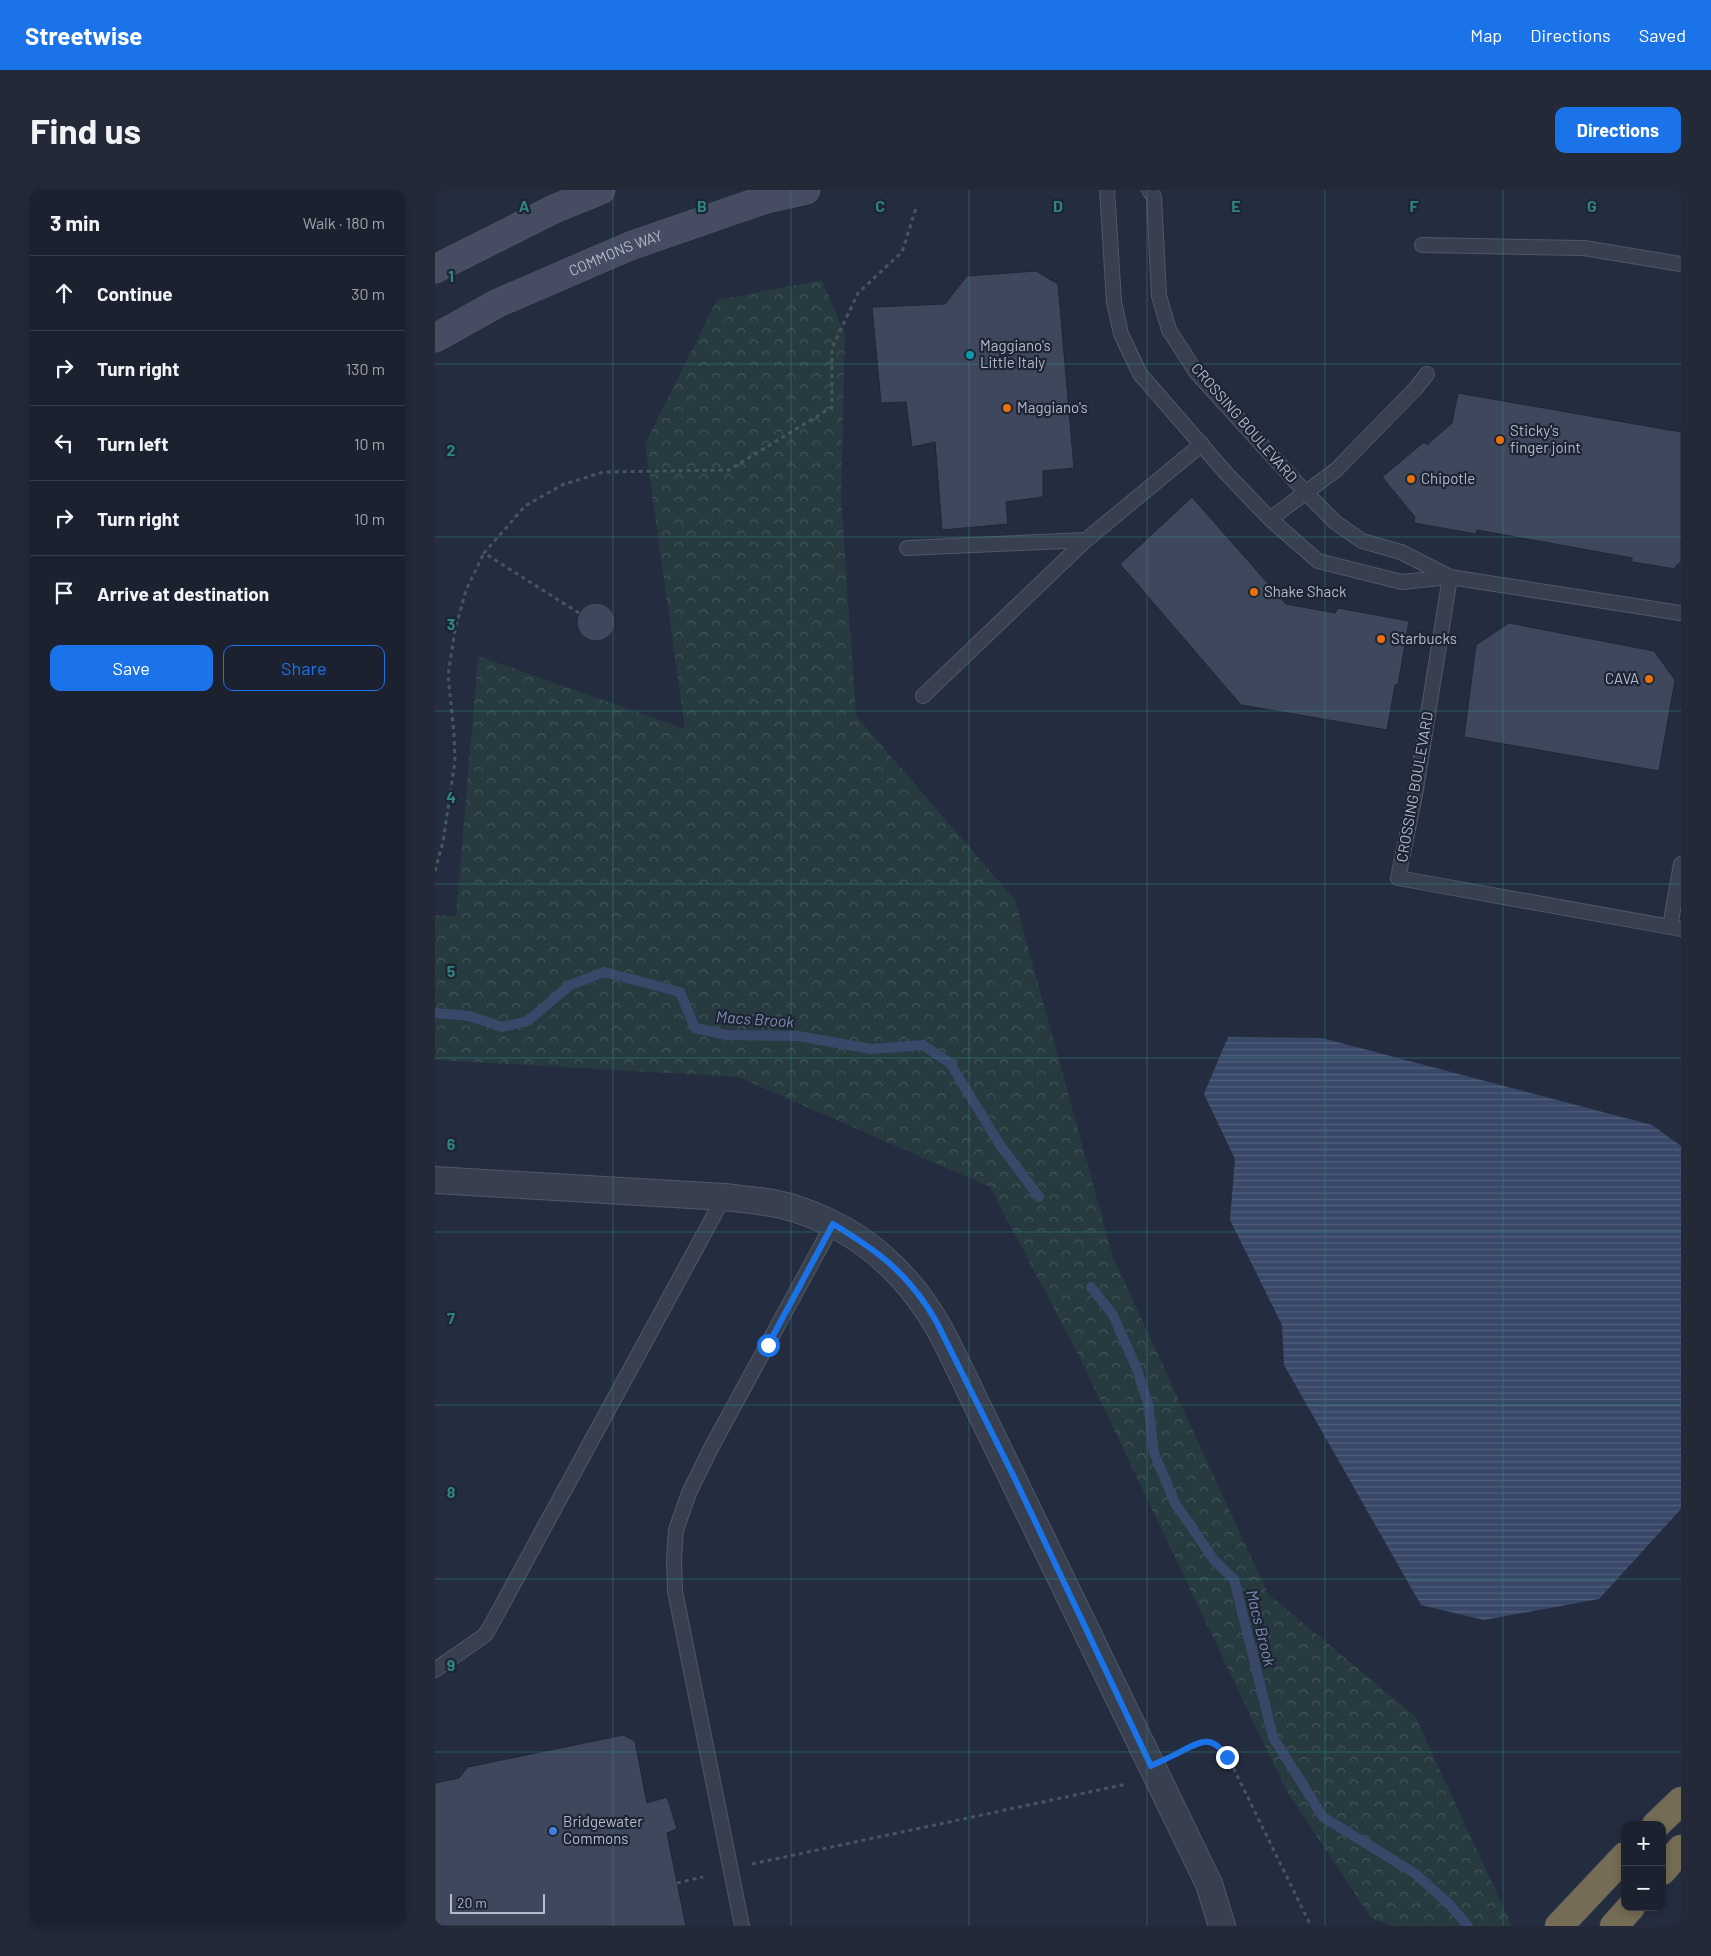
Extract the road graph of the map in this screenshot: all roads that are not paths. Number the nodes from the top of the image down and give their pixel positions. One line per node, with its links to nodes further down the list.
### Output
1 (601, 190): 7 (street)
2 (806, 190): 8 (street, COMMONS WAY)
3 (1107, 190): 10 (lane)
4 (1149, 190): 11 (lane, CROSSING BOULEVARD)
5 (1422, 245): 6 (lane)
6 (1681, 264)
7 (435, 269)
8 (435, 338)
9 (1427, 374): 11 (lane)
10 (1202, 444): 12 (lane); 13 (lane)
11 (1305, 492): 12 (lane); 15 (lane, CROSSING BOULEVARD)
12 (1270, 519): 15 (lane)
13 (1086, 540): 14 (lane); 17 (lane)
14 (907, 548)
15 (1450, 577): 16 (lane); 19 (lane, CROSSING BOULEVARD)
16 (1681, 612)
17 (923, 696)
18 (1681, 864): 19 (lane)
19 (1675, 928)
20 (435, 1180): 21 (street)
21 (724, 1197): 22 (street); 23 (lane)
22 (833, 1224): 30 (lane); 31 (street)
23 (435, 1670)
24 (1681, 1801): 25 (highway)
25 (1660, 1821)
26 (1681, 1849): 28 (highway)
27 (1621, 1860): 32 (highway)
28 (1666, 1866)
29 (1627, 1911): 33 (highway)
30 (742, 1926)
31 (1222, 1926)
32 (1559, 1926)
33 (1614, 1926)

